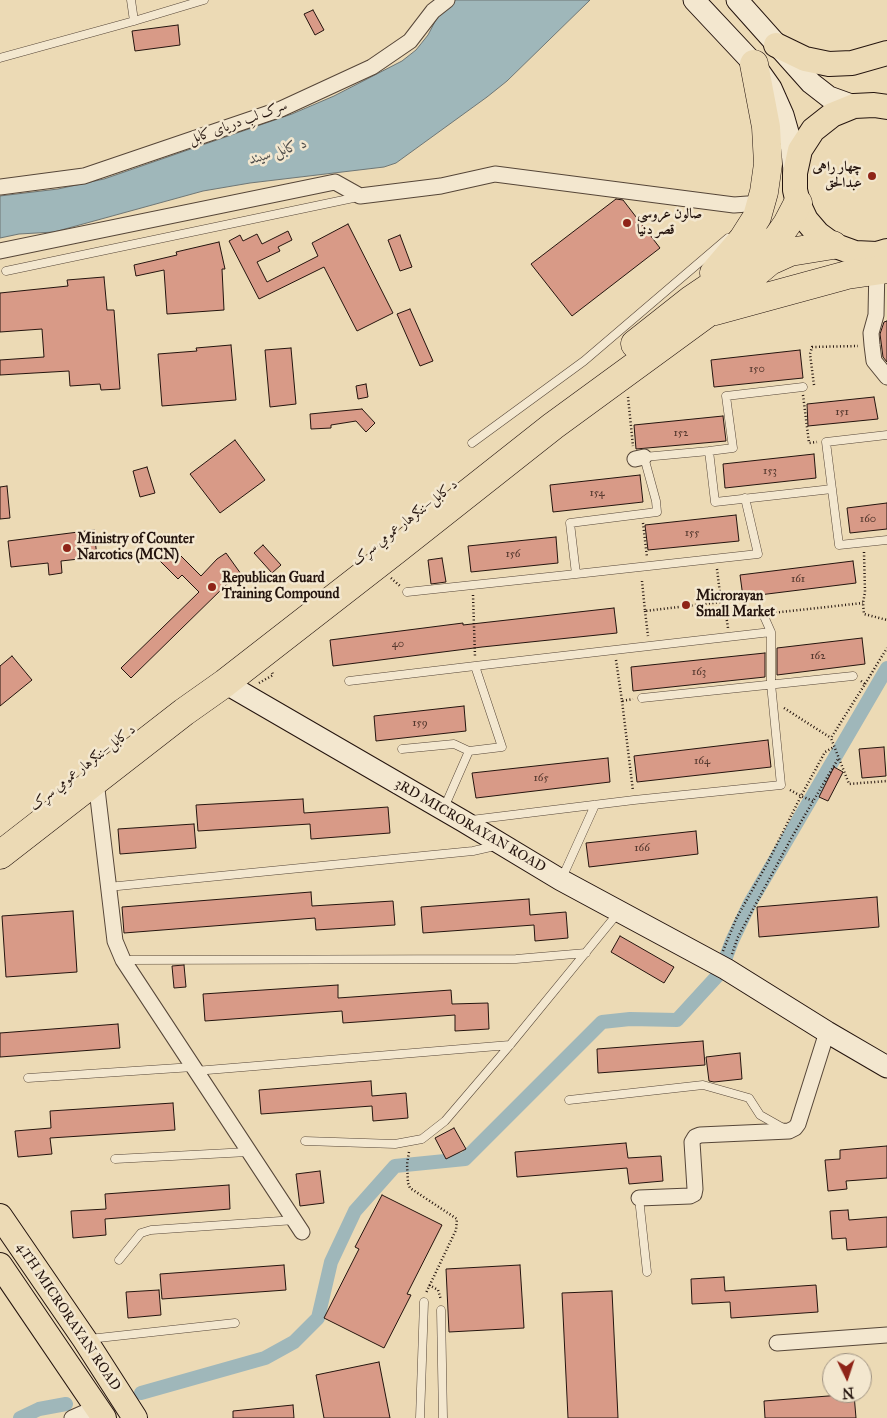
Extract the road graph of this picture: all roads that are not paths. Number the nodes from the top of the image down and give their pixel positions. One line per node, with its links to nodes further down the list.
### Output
1 (131, 0): 6 (lane)
2 (204, 0): 6 (lane)
3 (447, 0): 13 (street, سرک لبِ دریای کابل)
4 (694, 0): 10 (street)
5 (737, 0): 7 (street)
6 (134, 21): 9 (lane)
7 (776, 45): 8 (main road); 11 (street)
8 (887, 53)
9 (0, 58)
10 (754, 64): 12 (street); 16 (highway)
11 (876, 103): 12 (main road)
12 (794, 173): 15 (main road)
13 (0, 187)
14 (360, 196): 16 (street); 19 (street); 21 (lane)
15 (798, 203): 18 (main road); 22 (highway, د کابل–ننګرهار عمومي سړک)
16 (754, 207): 22 (highway)
17 (732, 234): 27 (lane)
18 (833, 245): 20 (main road); 22 (highway)
19 (0, 251)
20 (882, 261): 22 (highway); 23 (street)
21 (6, 271)
22 (701, 306): 39 (highway, د کابل–ننګرهار عمومي سړک); 48 (highway, د کابل–ننګرهار عمومي سړک)
23 (882, 314): 24 (street)
24 (887, 377)
25 (803, 387): 28 (lane)
26 (887, 435): 29 (lane)
27 (472, 443)
28 (709, 451): 30 (lane); 32 (lane)
29 (832, 489): 30 (lane); 31 (lane)
30 (745, 498): 32 (lane)
31 (887, 540)
32 (576, 574): 33 (lane)
33 (407, 592)
34 (763, 614): 35 (lane)
35 (771, 632): 36 (lane); 40 (lane)
36 (475, 666): 38 (lane); 43 (lane)
37 (853, 676): 40 (lane)
38 (349, 681)
39 (225, 683): 44 (highway, د کابل–ننګرهار عمومي سړک); 46 (street, 3RD MICRORAYAN ROAD)
40 (771, 684): 41 (lane); 45 (lane)
41 (642, 698)
42 (402, 749): 43 (lane)
43 (469, 751): 46 (lane)
44 (96, 781): 50 (highway, د کابل–ننګرهار عمومي سړک); 52 (street)
45 (595, 805): 47 (lane); 51 (lane)
46 (443, 810): 47 (street, 3RD MICRORAYAN ROAD)
47 (463, 821): 49 (street, 3RD MICRORAYAN ROAD)
48 (0, 832)
49 (502, 844): 51 (street, 3RD MICRORAYAN ROAD); 52 (lane)
50 (0, 855)
51 (561, 880): 53 (street, 3RD MICRORAYAN ROAD)
52 (108, 887): 55 (street)
53 (619, 911): 54 (lane); 56 (street, 3RD MICRORAYAN ROAD)
54 (586, 953): 55 (lane); 57 (lane)
55 (122, 960): 59 (street)
56 (827, 1032): 58 (street, 3RD MICRORAYAN ROAD); 62 (street)
57 (510, 1045): 59 (lane); 63 (lane)
58 (887, 1067)
59 (194, 1069): 60 (lane); 64 (street)
60 (28, 1078)
61 (569, 1100): 62 (lane)
62 (789, 1131): 66 (street)
63 (305, 1141)
64 (248, 1152): 65 (lane); 68 (street)
65 (115, 1159)
66 (639, 1198): 71 (lane)
67 (0, 1216): 76 (main road, 4TH MICRORAYAN ROAD)
68 (299, 1226): 69 (lane)
69 (119, 1260)
70 (0, 1265): 78 (main road, 4TH MICRORAYAN ROAD)
71 (647, 1272)
72 (424, 1302): 81 (lane)
73 (441, 1310): 82 (lane)
74 (235, 1323): 76 (lane)
75 (887, 1336): 77 (street)
76 (85, 1340): 80 (main road, 4TH MICRORAYAN ROAD)
77 (777, 1343)
78 (100, 1413): 79 (street)
79 (72, 1418)
80 (135, 1418)
81 (420, 1418)
82 (443, 1418)

